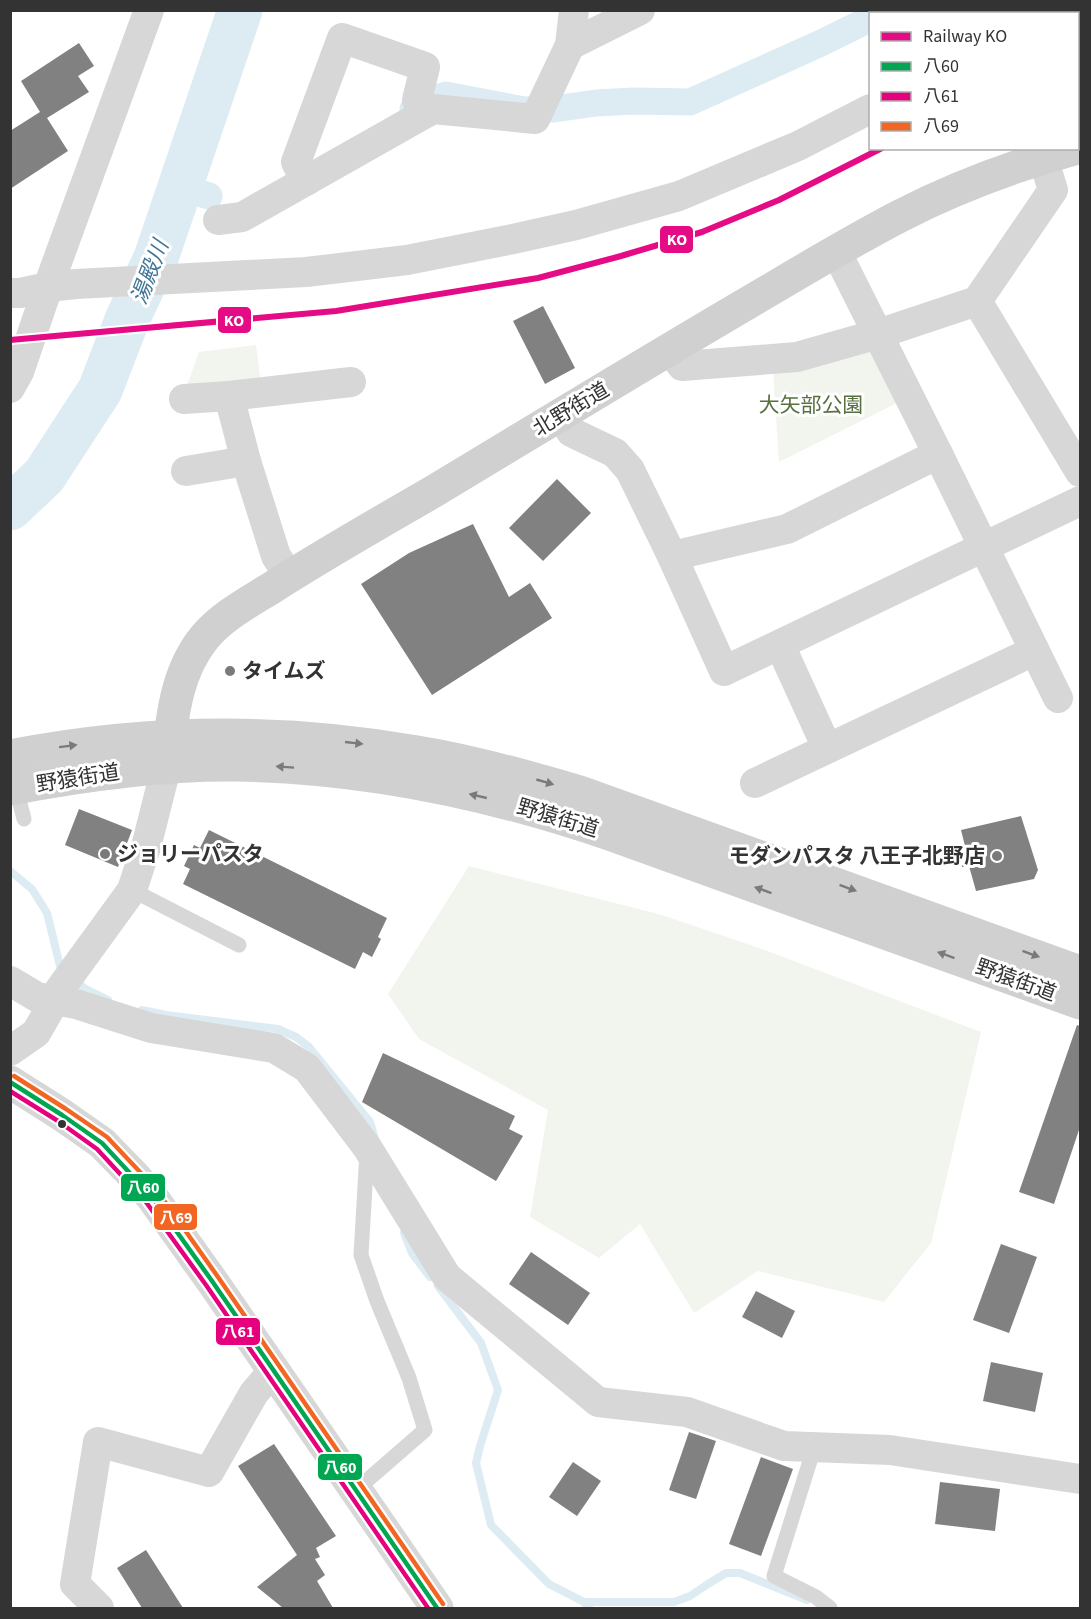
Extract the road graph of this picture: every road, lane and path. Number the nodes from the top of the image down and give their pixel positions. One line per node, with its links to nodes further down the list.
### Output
1 (149, 10): 12 (street)
2 (574, 10): 4 (street)
3 (640, 10): 4 (street)
4 (570, 45): 6 (street)
5 (869, 110): 12 (street)
6 (426, 113): 9 (street); 9 (street)
7 (1071, 150): 8 (main road, 北野街道)
8 (1043, 158): 11 (main road, 北野街道); 14 (street)
9 (306, 181): 10 (street)
10 (218, 220)
11 (836, 251): 15 (street); 16 (main road, 北野街道)
12 (62, 286): 13 (street); 17 (street)
13 (10, 293)
14 (976, 301): 15 (street); 25 (street)
15 (878, 334): 16 (street); 22 (street)
16 (669, 349): 21 (main road, 北野街道)
17 (13, 378)
18 (351, 382): 19 (street)
19 (230, 396): 20 (street); 23 (street)
20 (184, 399)
21 (562, 415): 28 (street); 29 (main road, 北野街道)
22 (938, 454): 27 (street); 28 (street)
23 (246, 461): 24 (street); 29 (street)
24 (186, 471)
25 (1080, 472)
26 (1080, 501): 27 (street)
27 (984, 548): 30 (street); 31 (street)
28 (672, 555): 30 (street)
29 (289, 576): 33 (main road, 北野街道)
30 (780, 645): 34 (street)
31 (1034, 651): 32 (street); 34 (street)
32 (1058, 698)
33 (170, 736): 35 (main road, 野猿街道, one-way to 33); 36 (main road, 北野街道); 41 (main road, 野猿街道, one-way to 41)
34 (827, 748): 37 (street)
35 (10, 756)
36 (166, 768): 38 (main road, 野猿街道); 39 (street); 44 (main road, 野猿街道, one-way to 36)
37 (755, 783)
38 (17, 799)
39 (132, 890): 40 (lane); 43 (street)
40 (238, 945)
41 (1080, 972)
42 (10, 981): 43 (street)
43 (58, 994): 45 (street); 47 (street)
44 (1080, 1003)
45 (10, 1051)
46 (10, 1082): 48 (street)
47 (369, 1150): 49 (street); 51 (lane)
48 (273, 1371): 51 (street); 52 (street)
49 (814, 1448): 50 (street); 54 (lane)
50 (1080, 1479)
51 (356, 1490): 53 (street)
52 (99, 1608)
53 (437, 1608)
54 (830, 1608)

